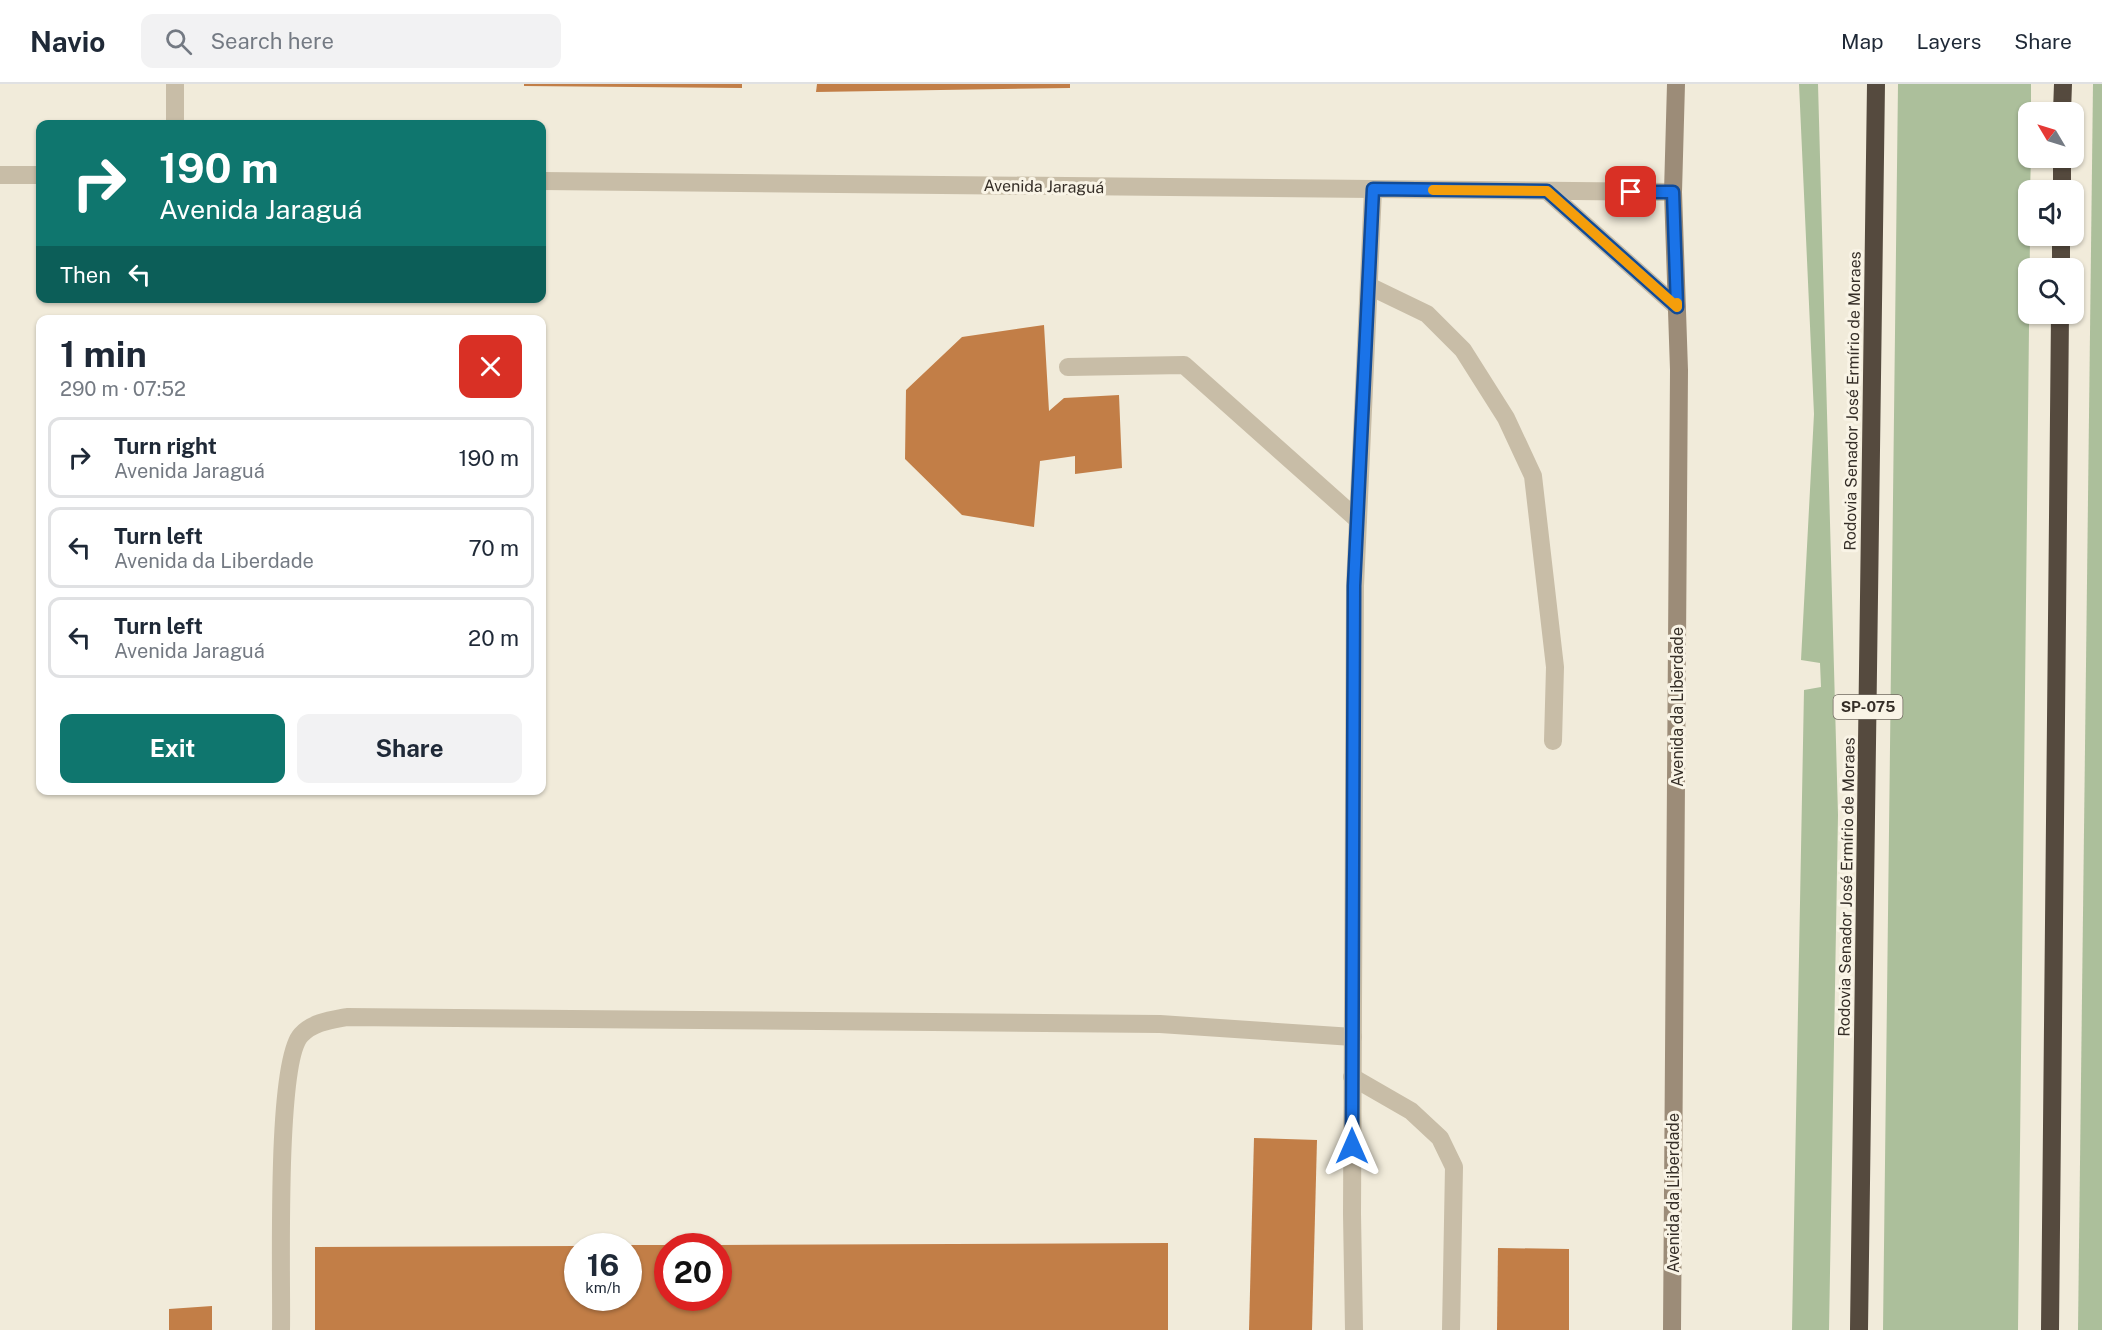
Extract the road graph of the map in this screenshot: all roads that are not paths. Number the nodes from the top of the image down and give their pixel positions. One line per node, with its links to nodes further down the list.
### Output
1 (175, 84): 7 (street)
2 (1676, 84): 14 (street, Avenida da Liberdade)
3 (1868, 84): 8 (street)
4 (1876, 84): 8 (highway, Rodovia Senador José Ermírio de Moraes / SP-075)
5 (2063, 84): 6 (highway)
6 (2062, 102)
7 (175, 120)
8 (1875, 157): 27 (highway, Rodovia Senador José Ermírio de Moraes / SP-075)
9 (0, 175): 10 (street)
10 (36, 175)
11 (546, 181): 12 (street, Avenida Jaraguá)
12 (1373, 189): 13 (street, Avenida Jaraguá); 15 (street)
13 (1547, 191): 14 (street, Avenida Jaraguá); 16 (street)
14 (1673, 192): 16 (street, Avenida da Liberdade)
15 (1368, 286): 19 (street); 20 (street)
16 (1677, 307): 26 (street, Avenida da Liberdade)
17 (2060, 324): 28 (highway)
18 (1068, 367): 19 (street)
19 (1358, 520): 21 (street)
20 (1553, 741)
21 (1353, 1037): 22 (street); 23 (street)
22 (1352, 1077): 24 (street); 25 (street)
23 (281, 1330)
24 (1354, 1330)
25 (1451, 1330)
26 (1672, 1330)
27 (1859, 1330)
28 (2050, 1330)

